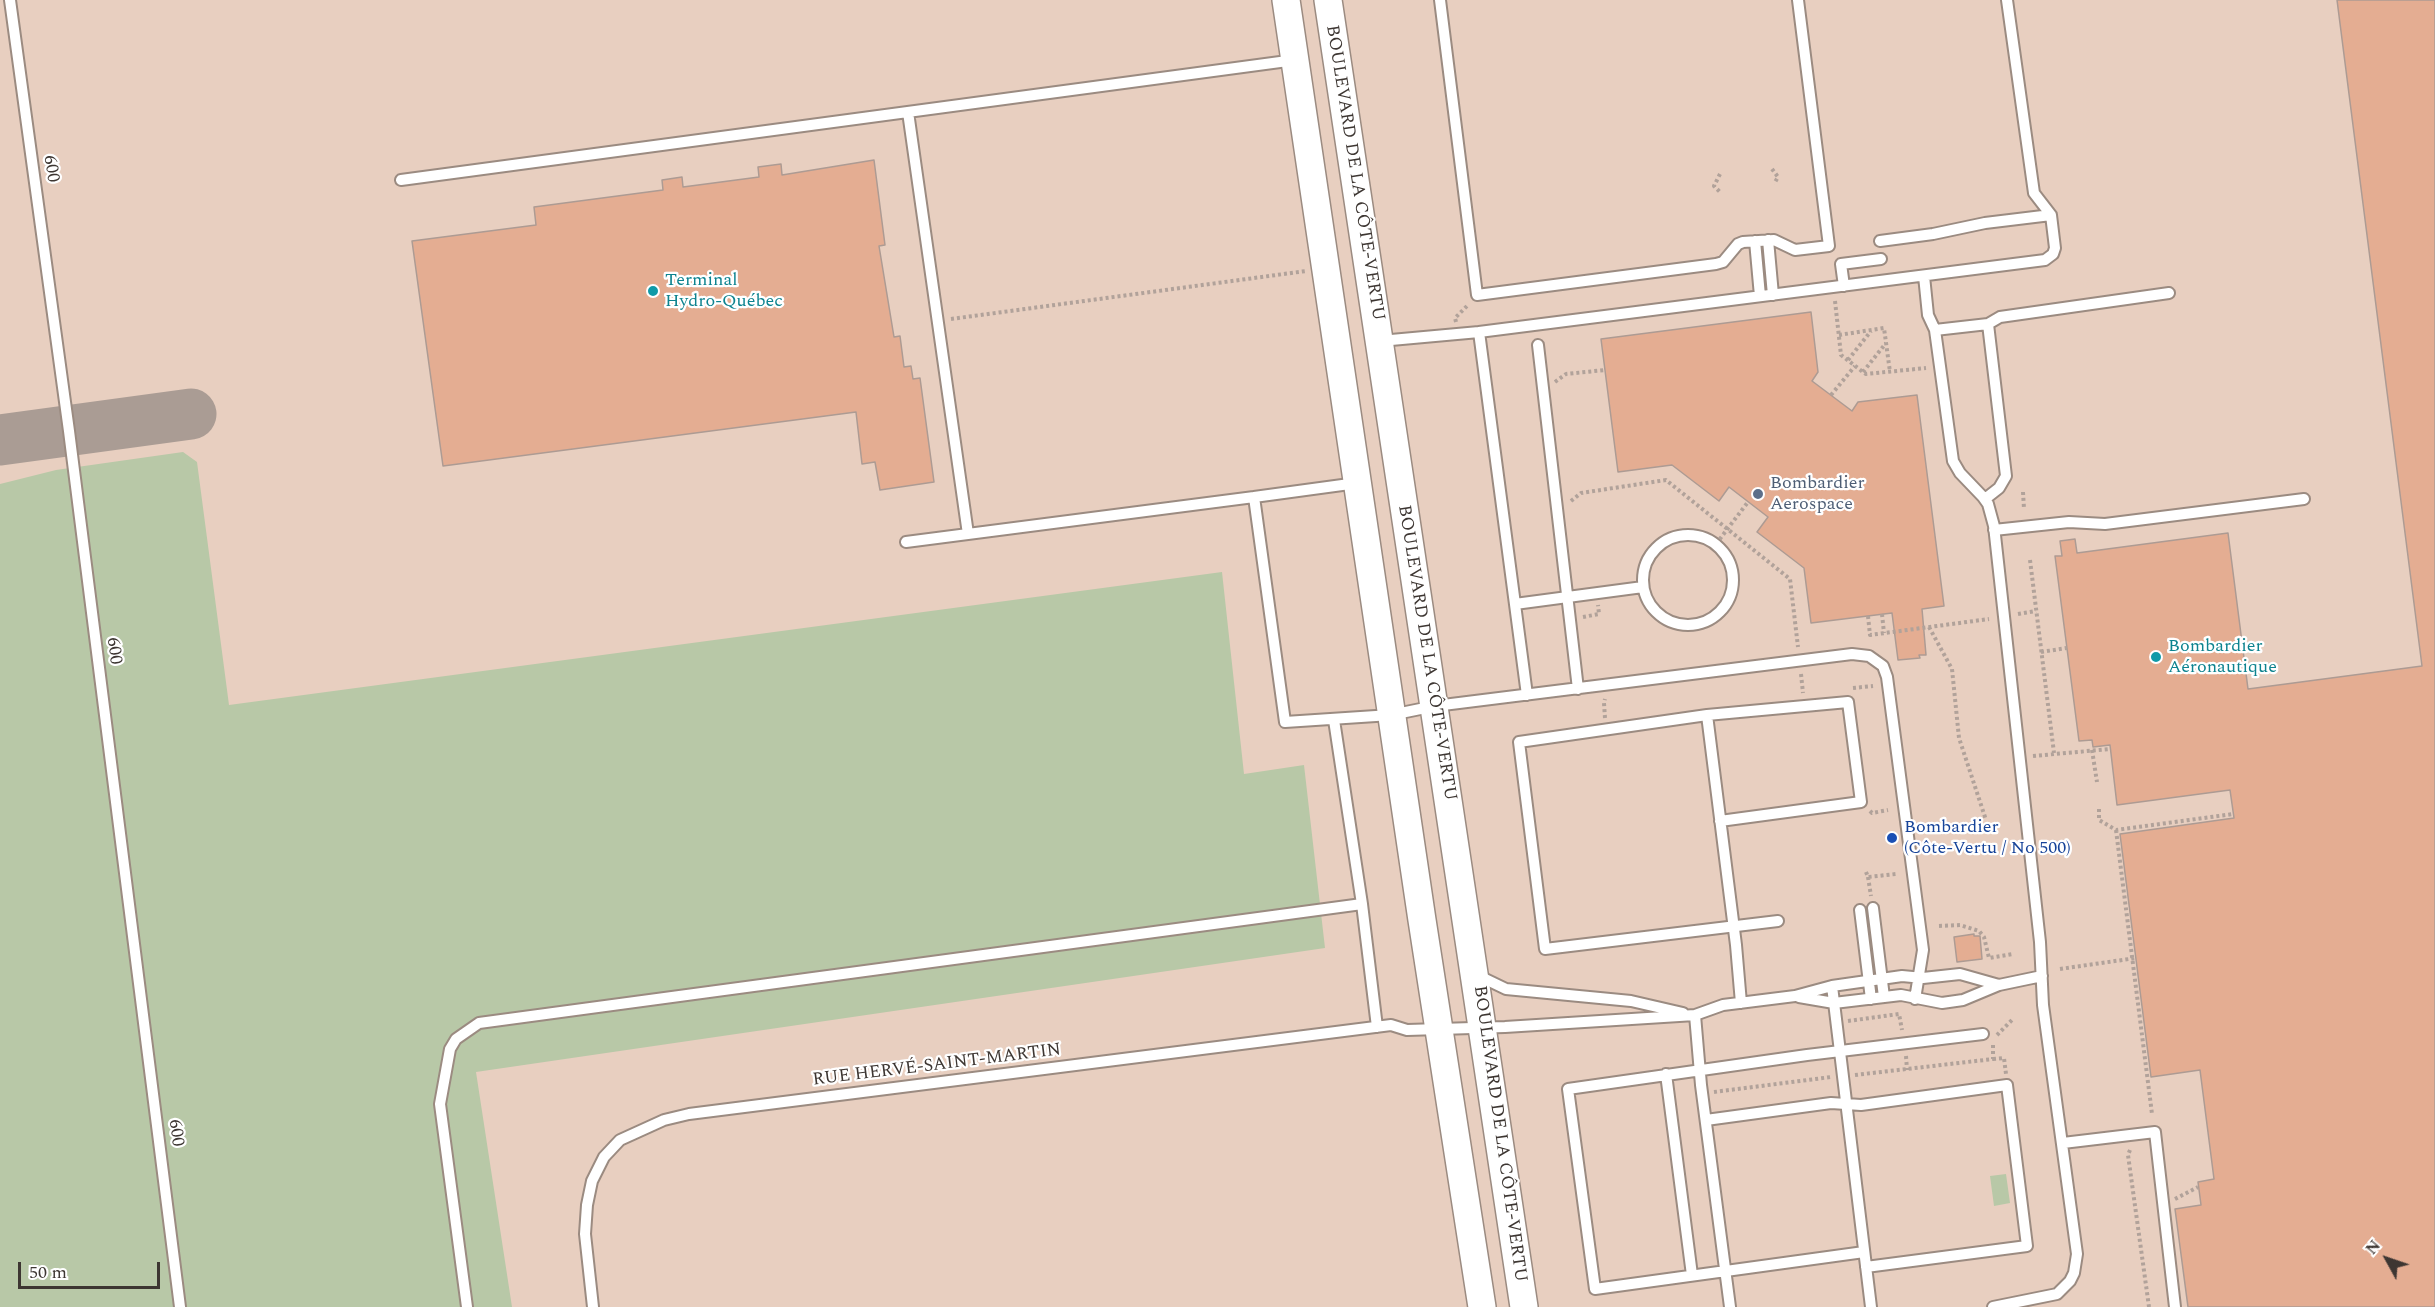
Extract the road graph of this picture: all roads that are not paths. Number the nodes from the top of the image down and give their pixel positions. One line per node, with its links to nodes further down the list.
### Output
1 (10, 0): 75 (lane, 600)
2 (1286, 0): 7 (street)
3 (1328, 0): 23 (street, BOULEVARD DE LA CÔTE-VERTU)
4 (1440, 0): 12 (lane)
5 (1798, 0): 11 (lane)
6 (2007, 0): 10 (lane)
7 (1295, 60): 8 (lane); 25 (street)
8 (908, 112): 9 (lane); 30 (lane)
9 (401, 180)
10 (2051, 215): 13 (lane); 15 (lane)
11 (1768, 240): 12 (lane); 18 (lane)
12 (1755, 241): 19 (lane)
13 (1880, 241)
14 (1881, 259): 16 (lane)
15 (1924, 276): 16 (lane); 21 (lane)
16 (1844, 286): 18 (lane)
17 (2169, 293): 20 (lane)
18 (1773, 295): 19 (lane)
19 (1761, 296): 22 (lane)
20 (1988, 324): 21 (lane); 27 (lane)
21 (1935, 330): 27 (lane)
22 (1479, 332): 23 (lane); 34 (lane)
23 (1379, 341): 37 (street, BOULEVARD DE LA CÔTE-VERTU)
24 (1538, 345): 33 (lane)
25 (1357, 483): 26 (lane); 38 (street)
26 (1254, 497): 30 (lane); 40 (lane)
27 (1985, 499): 29 (lane)
28 (2304, 499): 29 (lane)
29 (1994, 530): 48 (lane)
30 (968, 534): 31 (lane)
31 (906, 542)
32 (1642, 587): 32 (lane); 33 (lane)
33 (1568, 597): 34 (lane); 35 (lane)
34 (1515, 604): 36 (lane)
35 (1578, 689): 36 (lane); 49 (lane)
36 (1527, 695): 37 (lane)
37 (1435, 706): 38 (lane); 47 (street, BOULEVARD DE LA CÔTE-VERTU)
38 (1391, 715): 40 (lane); 63 (street)
39 (1707, 716): 41 (lane); 41 (lane); 46 (lane)
40 (1334, 720): 42 (lane)
41 (1720, 821): 46 (lane)
42 (1362, 904): 61 (lane); 76 (lane)
43 (1873, 908): 50 (lane)
44 (1860, 910): 51 (lane)
45 (1778, 921): 46 (lane)
46 (1733, 926): 58 (lane)
47 (1475, 974): 60 (lane); 62 (street, BOULEVARD DE LA CÔTE-VERTU)
48 (2042, 976): 52 (lane); 70 (lane)
49 (1918, 978): 50 (lane); 52 (lane); 57 (lane)
50 (1882, 979): 51 (lane); 55 (lane)
51 (1869, 981): 53 (lane); 56 (lane)
52 (1999, 985): 57 (lane)
53 (1832, 986): 54 (lane); 59 (lane)
54 (1795, 996): 58 (lane, RUE HERVÉ-SAINT-MARTIN); 59 (lane)
55 (1884, 997): 56 (lane); 57 (lane)
56 (1871, 999): 59 (lane)
57 (1915, 999)
58 (1741, 1003): 60 (lane, RUE HERVÉ-SAINT-MARTIN)
59 (1834, 1003): 65 (lane)
60 (1695, 1015): 62 (lane, RUE HERVÉ-SAINT-MARTIN); 66 (lane)
61 (1377, 1027): 63 (lane, RUE HERVÉ-SAINT-MARTIN); 77 (lane, RUE HERVÉ-SAINT-MARTIN)
62 (1483, 1027): 63 (lane, RUE HERVÉ-SAINT-MARTIN); 79 (street, BOULEVARD DE LA CÔTE-VERTU)
63 (1438, 1028): 78 (street)
64 (1983, 1034): 65 (lane)
65 (1840, 1051): 66 (lane); 68 (lane)
66 (1700, 1069): 67 (lane); 69 (lane)
67 (1666, 1074): 74 (lane); 74 (lane)
68 (1845, 1105): 69 (lane); 71 (lane); 72 (lane)
69 (1706, 1120): 73 (lane)
70 (2063, 1143): 82 (lane); 83 (lane)
71 (1864, 1252): 72 (lane); 73 (lane)
72 (1866, 1266): 81 (lane)
73 (1725, 1270): 74 (lane); 80 (lane)
74 (1692, 1275)
75 (180, 1307)
76 (467, 1307)
77 (593, 1307)
78 (1482, 1307)
79 (1524, 1307)
80 (1730, 1307)
81 (1871, 1307)
82 (1993, 1307)
83 (2175, 1307)

